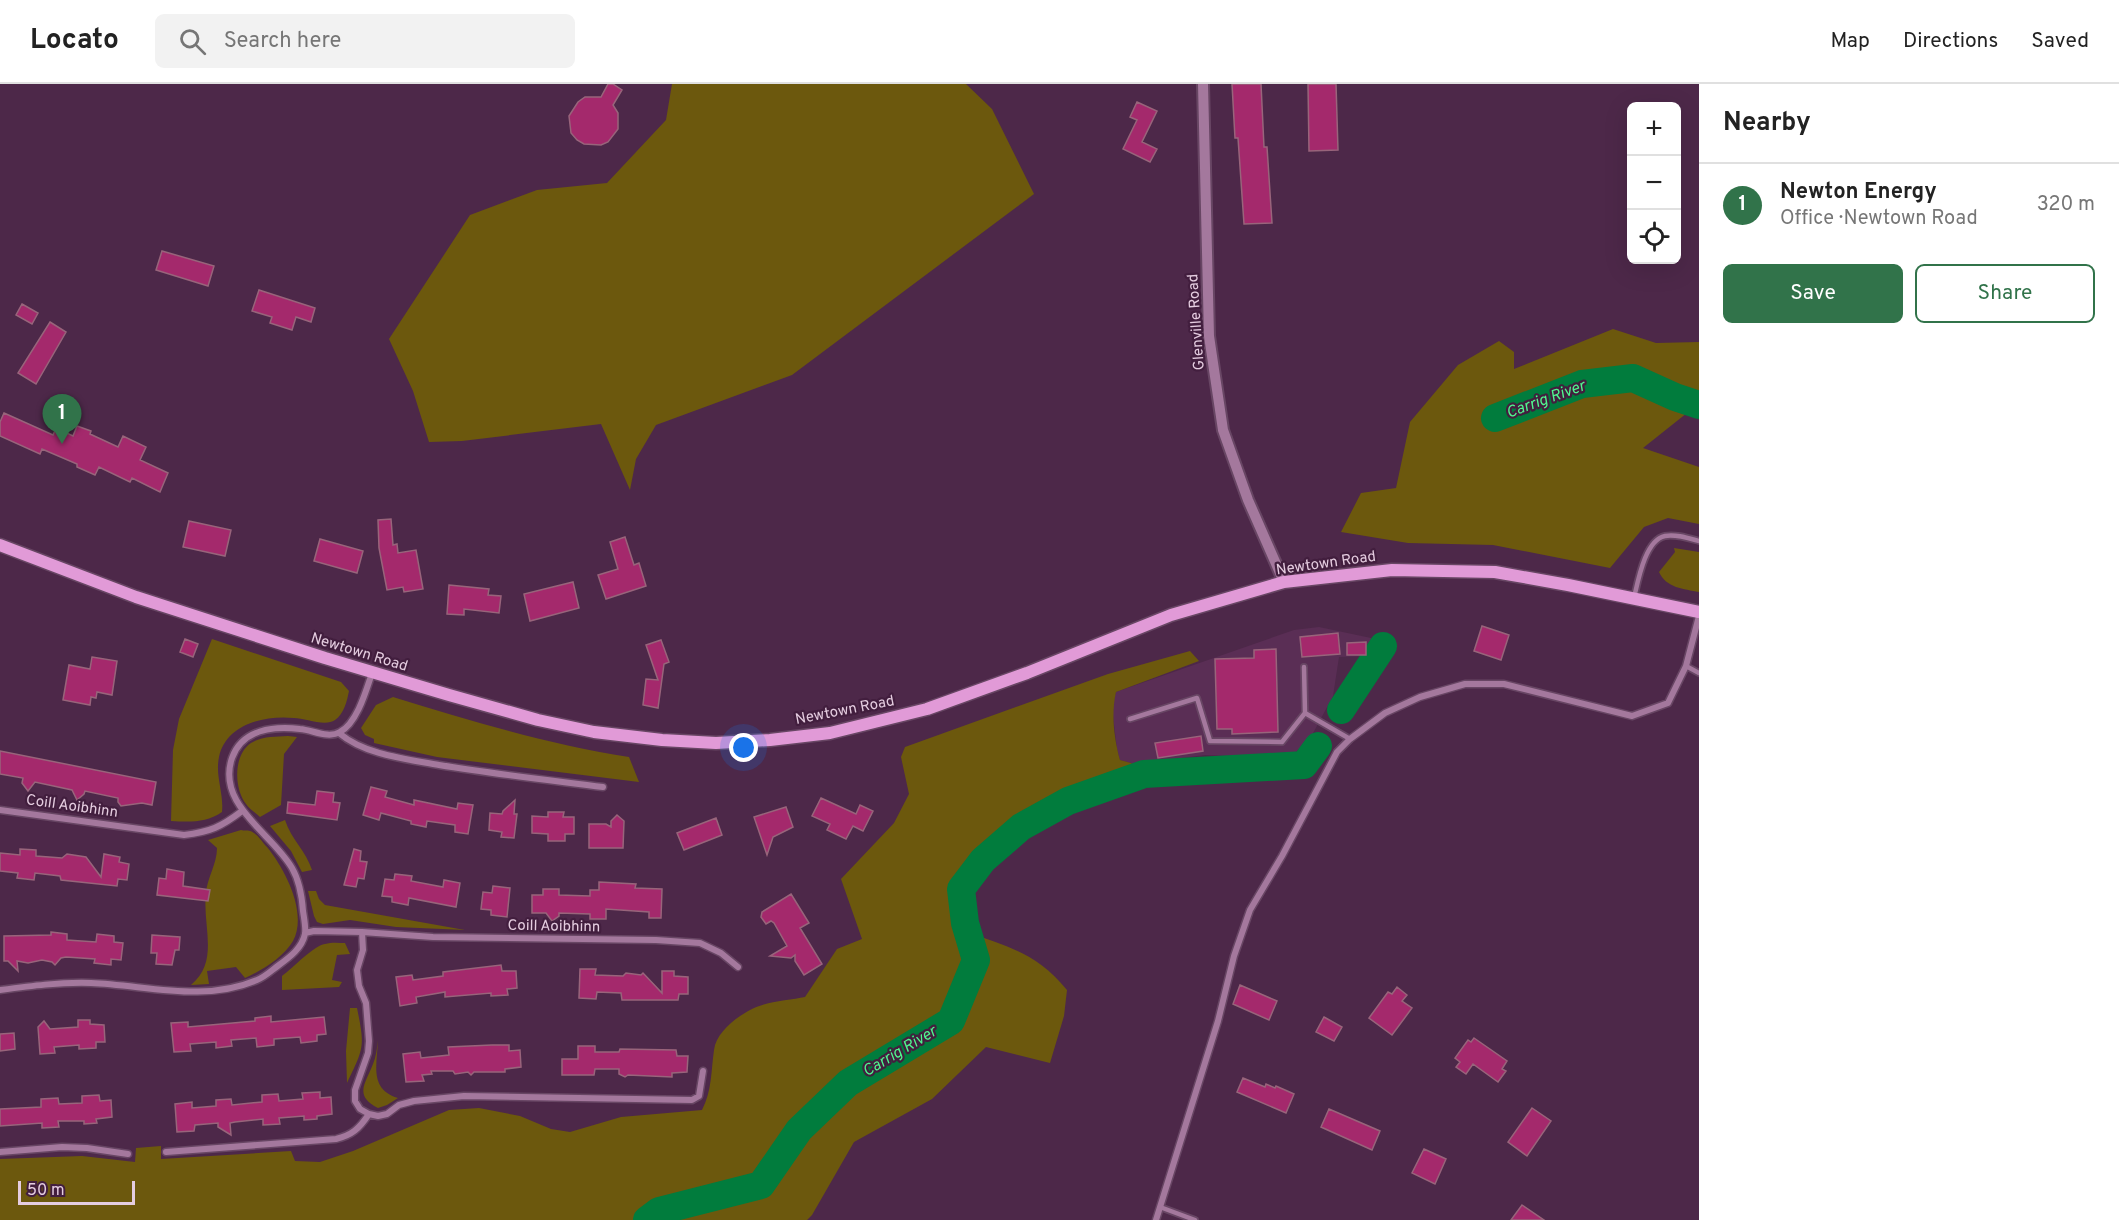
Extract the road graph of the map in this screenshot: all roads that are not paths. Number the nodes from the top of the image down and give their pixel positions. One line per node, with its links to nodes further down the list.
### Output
1 (1203, 84): 4 (street, Glenville Road)
2 (1699, 541): 5 (lane)
3 (0, 545): 9 (main road, Newtown Road)
4 (1284, 582): 5 (main road, Newtown Road); 9 (main road, Newtown Road)
5 (1634, 598): 6 (main road, Newtown Road)
6 (1699, 614): 7 (street)
7 (1686, 666): 10 (lane); 14 (street)
8 (1304, 667): 11 (lane)
9 (372, 673): 13 (street)
10 (1699, 673)
11 (1305, 713): 12 (lane); 14 (lane)
12 (1130, 719)
13 (339, 733): 15 (street); 17 (street)
14 (1350, 739): 27 (street)
15 (603, 787)
16 (0, 810): 17 (street, Coill Aoibhinn)
17 (242, 811): 19 (street)
18 (362, 932): 19 (street, Coill Aoibhinn); 20 (street, Coill Aoibhinn); 23 (street)
19 (305, 933): 21 (street)
20 (738, 967)
21 (0, 990)
22 (703, 1071): 23 (street)
23 (369, 1114): 25 (street)
24 (0, 1152): 26 (street)
25 (166, 1152)
26 (128, 1154)
27 (1160, 1207): 28 (street); 29 (lane)
28 (1156, 1220)
29 (1195, 1220)

